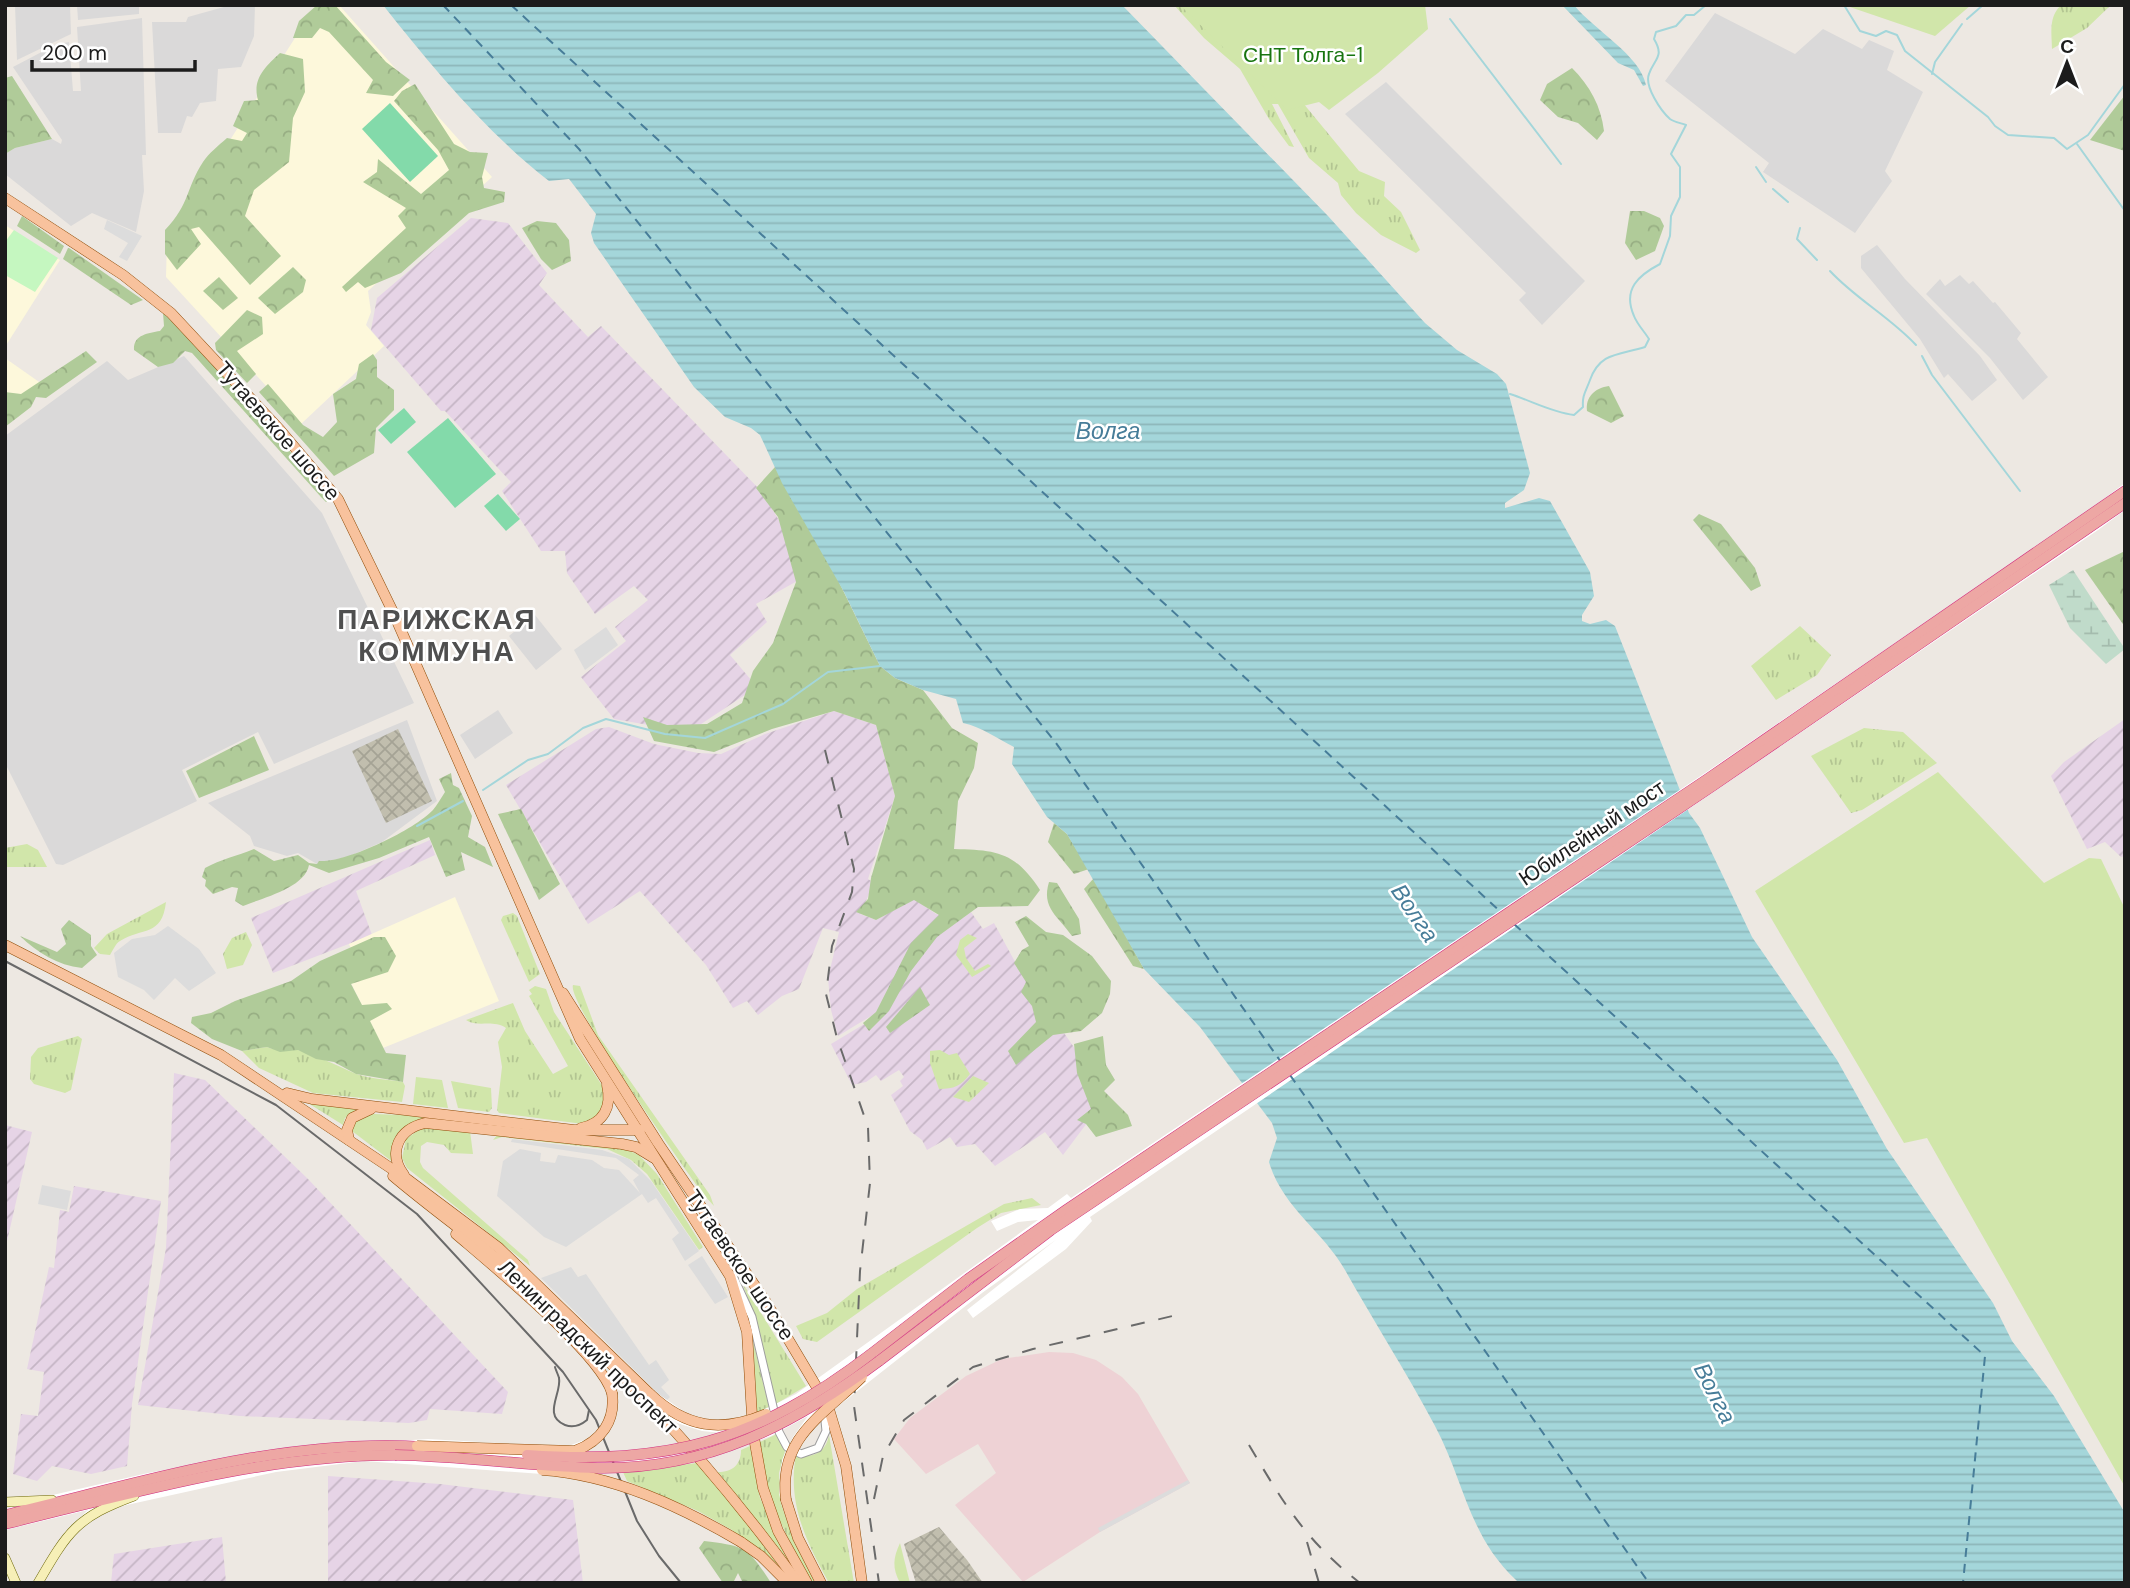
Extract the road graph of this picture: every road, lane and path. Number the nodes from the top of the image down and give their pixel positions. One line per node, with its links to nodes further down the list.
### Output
1 (5, 198): 5 (main road, Тутаевское шоссе)
2 (2125, 491): 18 (highway, Юбилейный мост)
3 (2125, 503): 18 (highway, Юбилейный мост)
4 (5, 945): 7 (main road, Ленинградский проспект)
5 (558, 990): 6 (main road, Тутаевское шоссе); 14 (main road, Тутаевское шоссе)
6 (606, 1081): 11 (main road, Тутаевское шоссе); 12 (main road)
7 (276, 1090): 8 (main road); 13 (main road, Ленинградский проспект)
8 (378, 1107): 9 (main road); 13 (main road)
9 (436, 1117): 10 (main road); 16 (main road)
10 (488, 1123): 12 (main road); 15 (main road)
11 (637, 1129): 12 (main road); 14 (main road); 15 (main road, Тутаевское шоссе)
12 (574, 1130)
13 (349, 1140): 16 (main road, Ленинградский проспект); 17 (main road, Ленинградский проспект)
14 (658, 1143): 22 (main road, Тутаевское шоссе)
15 (657, 1160): 19 (main road, Тутаевское шоссе)
16 (407, 1179): 21 (main road, Ленинградский проспект, bridge)
17 (412, 1192): 23 (main road, bridge); 34 (main road, Ленинградский проспект)
18 (1081, 1205): 20 (highway); 21 (highway, bridge)
19 (725, 1264): 22 (street); 35 (main road, Тутаевское шоссе)
20 (878, 1361): 24 (highway, bridge); 36 (main road, bridge)
21 (848, 1373): 23 (highway, bridge)
22 (818, 1386): 37 (main road, Тутаевское шоссе)
23 (417, 1446): 26 (highway)
24 (396, 1455): 25 (highway); 33 (main road, bridge)
25 (149, 1490): 29 (highway); 32 (main road)
26 (85, 1496): 27 (main road); 28 (highway)
27 (5, 1502)
28 (5, 1514)
29 (5, 1524)
30 (5, 1558): 31 (main road)
31 (16, 1583)
32 (38, 1583)
33 (788, 1583)
34 (798, 1583)
35 (807, 1583)
36 (821, 1583)
37 (862, 1583)

